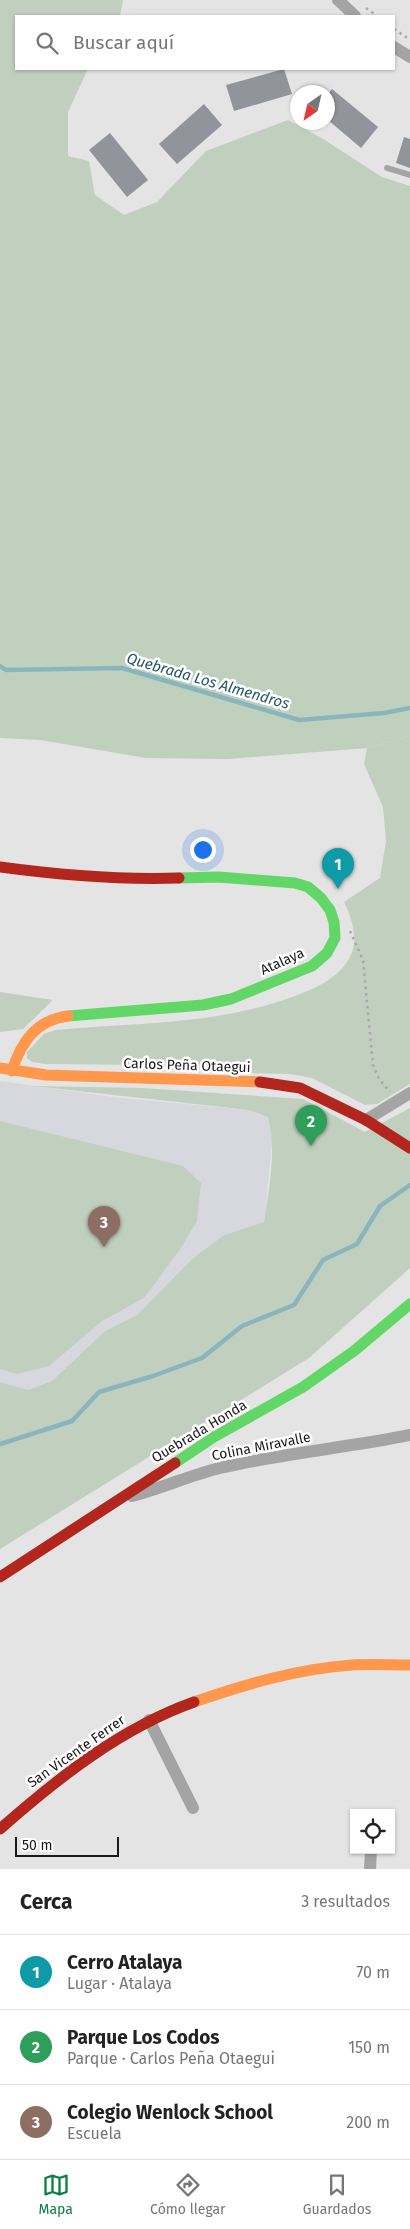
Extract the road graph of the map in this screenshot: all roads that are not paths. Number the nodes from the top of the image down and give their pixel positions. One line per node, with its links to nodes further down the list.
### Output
1 (338, 0): 2 (street)
2 (354, 15)
3 (395, 48): 4 (street)
4 (410, 57)
5 (387, 168): 6 (lane)
6 (410, 175)
7 (0, 867): 9 (street, Atalaya)
8 (0, 1068): 9 (street, Carlos Peña Otaegui)
9 (12, 1071): 11 (street, Carlos Peña Otaegui)
10 (410, 1093): 11 (street)
11 (366, 1120): 12 (street, Carlos Peña Otaegui)
12 (410, 1148)
13 (410, 1304): 15 (street, Quebrada Honda)
14 (410, 1435): 15 (street, Colina Miravalle)
15 (121, 1499): 16 (street, Quebrada Honda)
16 (0, 1577)
17 (410, 1665): 18 (street, San Vicente Ferrer)
18 (150, 1720): 19 (street); 20 (street, San Vicente Ferrer)
19 (193, 1808)
20 (0, 1829)
21 (371, 1854): 22 (street)
22 (370, 1869)

